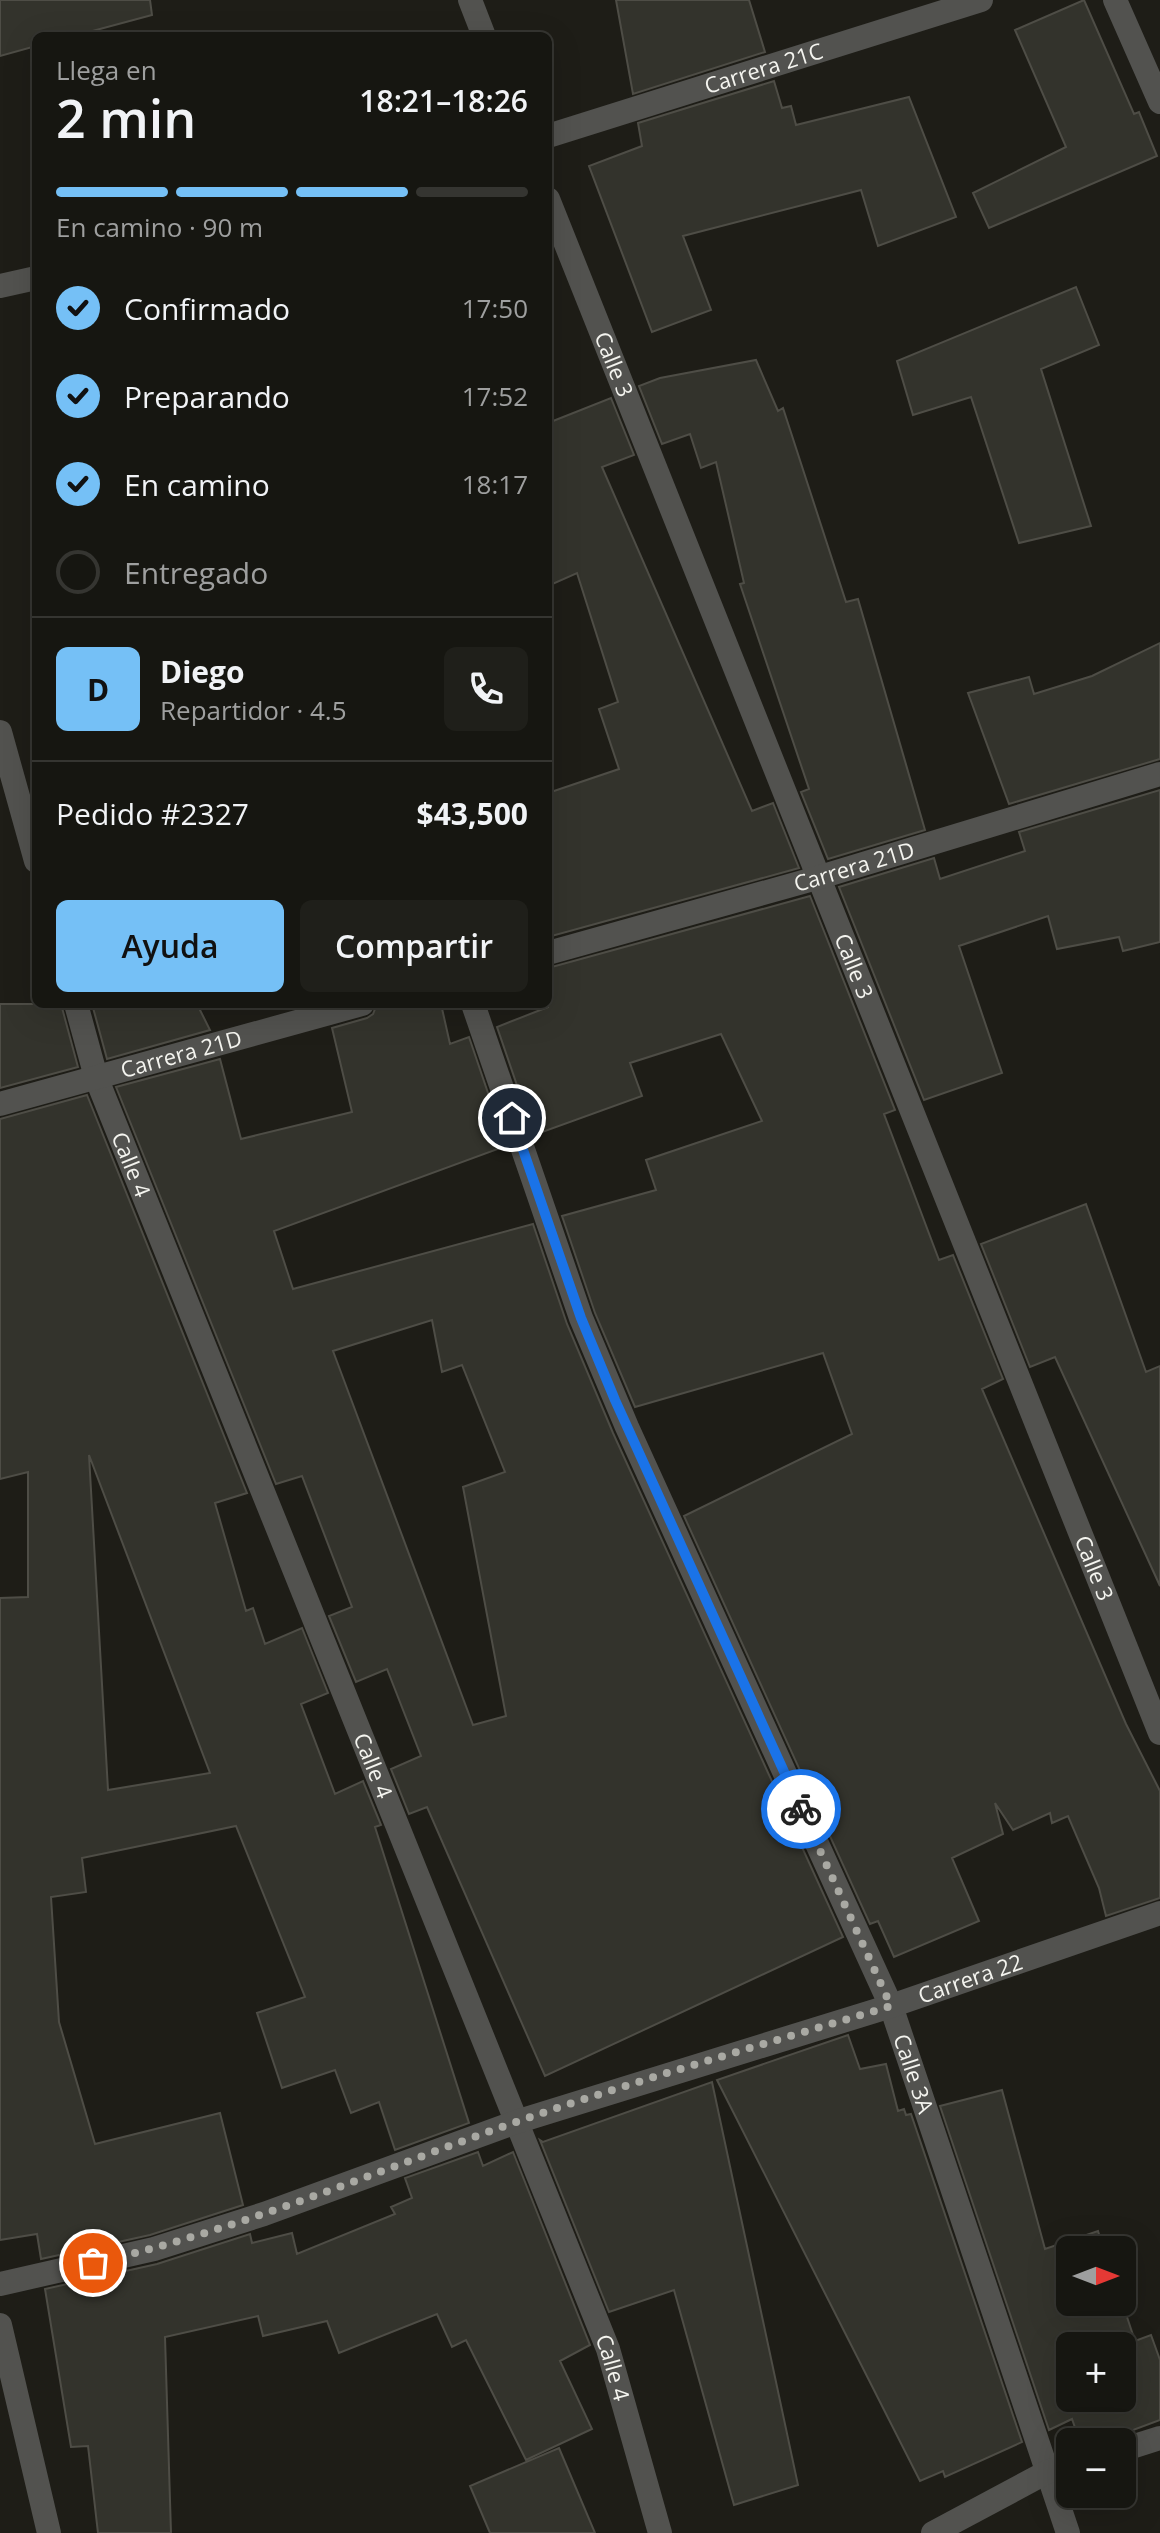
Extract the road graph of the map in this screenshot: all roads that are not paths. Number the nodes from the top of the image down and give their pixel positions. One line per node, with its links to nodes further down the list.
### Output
1 (470, 0): 4 (street)
2 (981, 0): 6 (street, Carrera 21C)
3 (1115, 0): 5 (street)
4 (482, 32)
5 (1160, 102)
6 (552, 135)
7 (552, 209): 13 (street, Calle 3)
8 (32, 279): 9 (street)
9 (0, 286)
10 (0, 732): 12 (street)
11 (1160, 774): 13 (street, Carrera 21D)
12 (32, 847)
13 (817, 878): 14 (street, Carrera 21D); 20 (street, Calle 3)
14 (552, 952)
15 (77, 1008): 18 (street, Calle 4)
16 (347, 1008): 18 (street, Carrera 21D)
17 (474, 1008): 22 (street, Calle 3A)
18 (96, 1077): 19 (street, Carrera 21D); 23 (street, Calle 4)
19 (0, 1104)
20 (1160, 1733)
21 (1160, 1913): 22 (street, Carrera 22)
22 (891, 2006): 23 (street, Carrera 22); 28 (street, Calle 3A)
23 (516, 2122): 24 (street, Carrera 22); 32 (street, Calle 4)
24 (0, 2284)
25 (0, 2325): 31 (street)
26 (1160, 2438): 27 (street)
27 (1136, 2446)
28 (1056, 2460)
29 (1056, 2470): 33 (street)
30 (1065, 2508): 34 (street, Calle 3A)
31 (49, 2533)
32 (660, 2533)
33 (933, 2533)
34 (1068, 2533)

